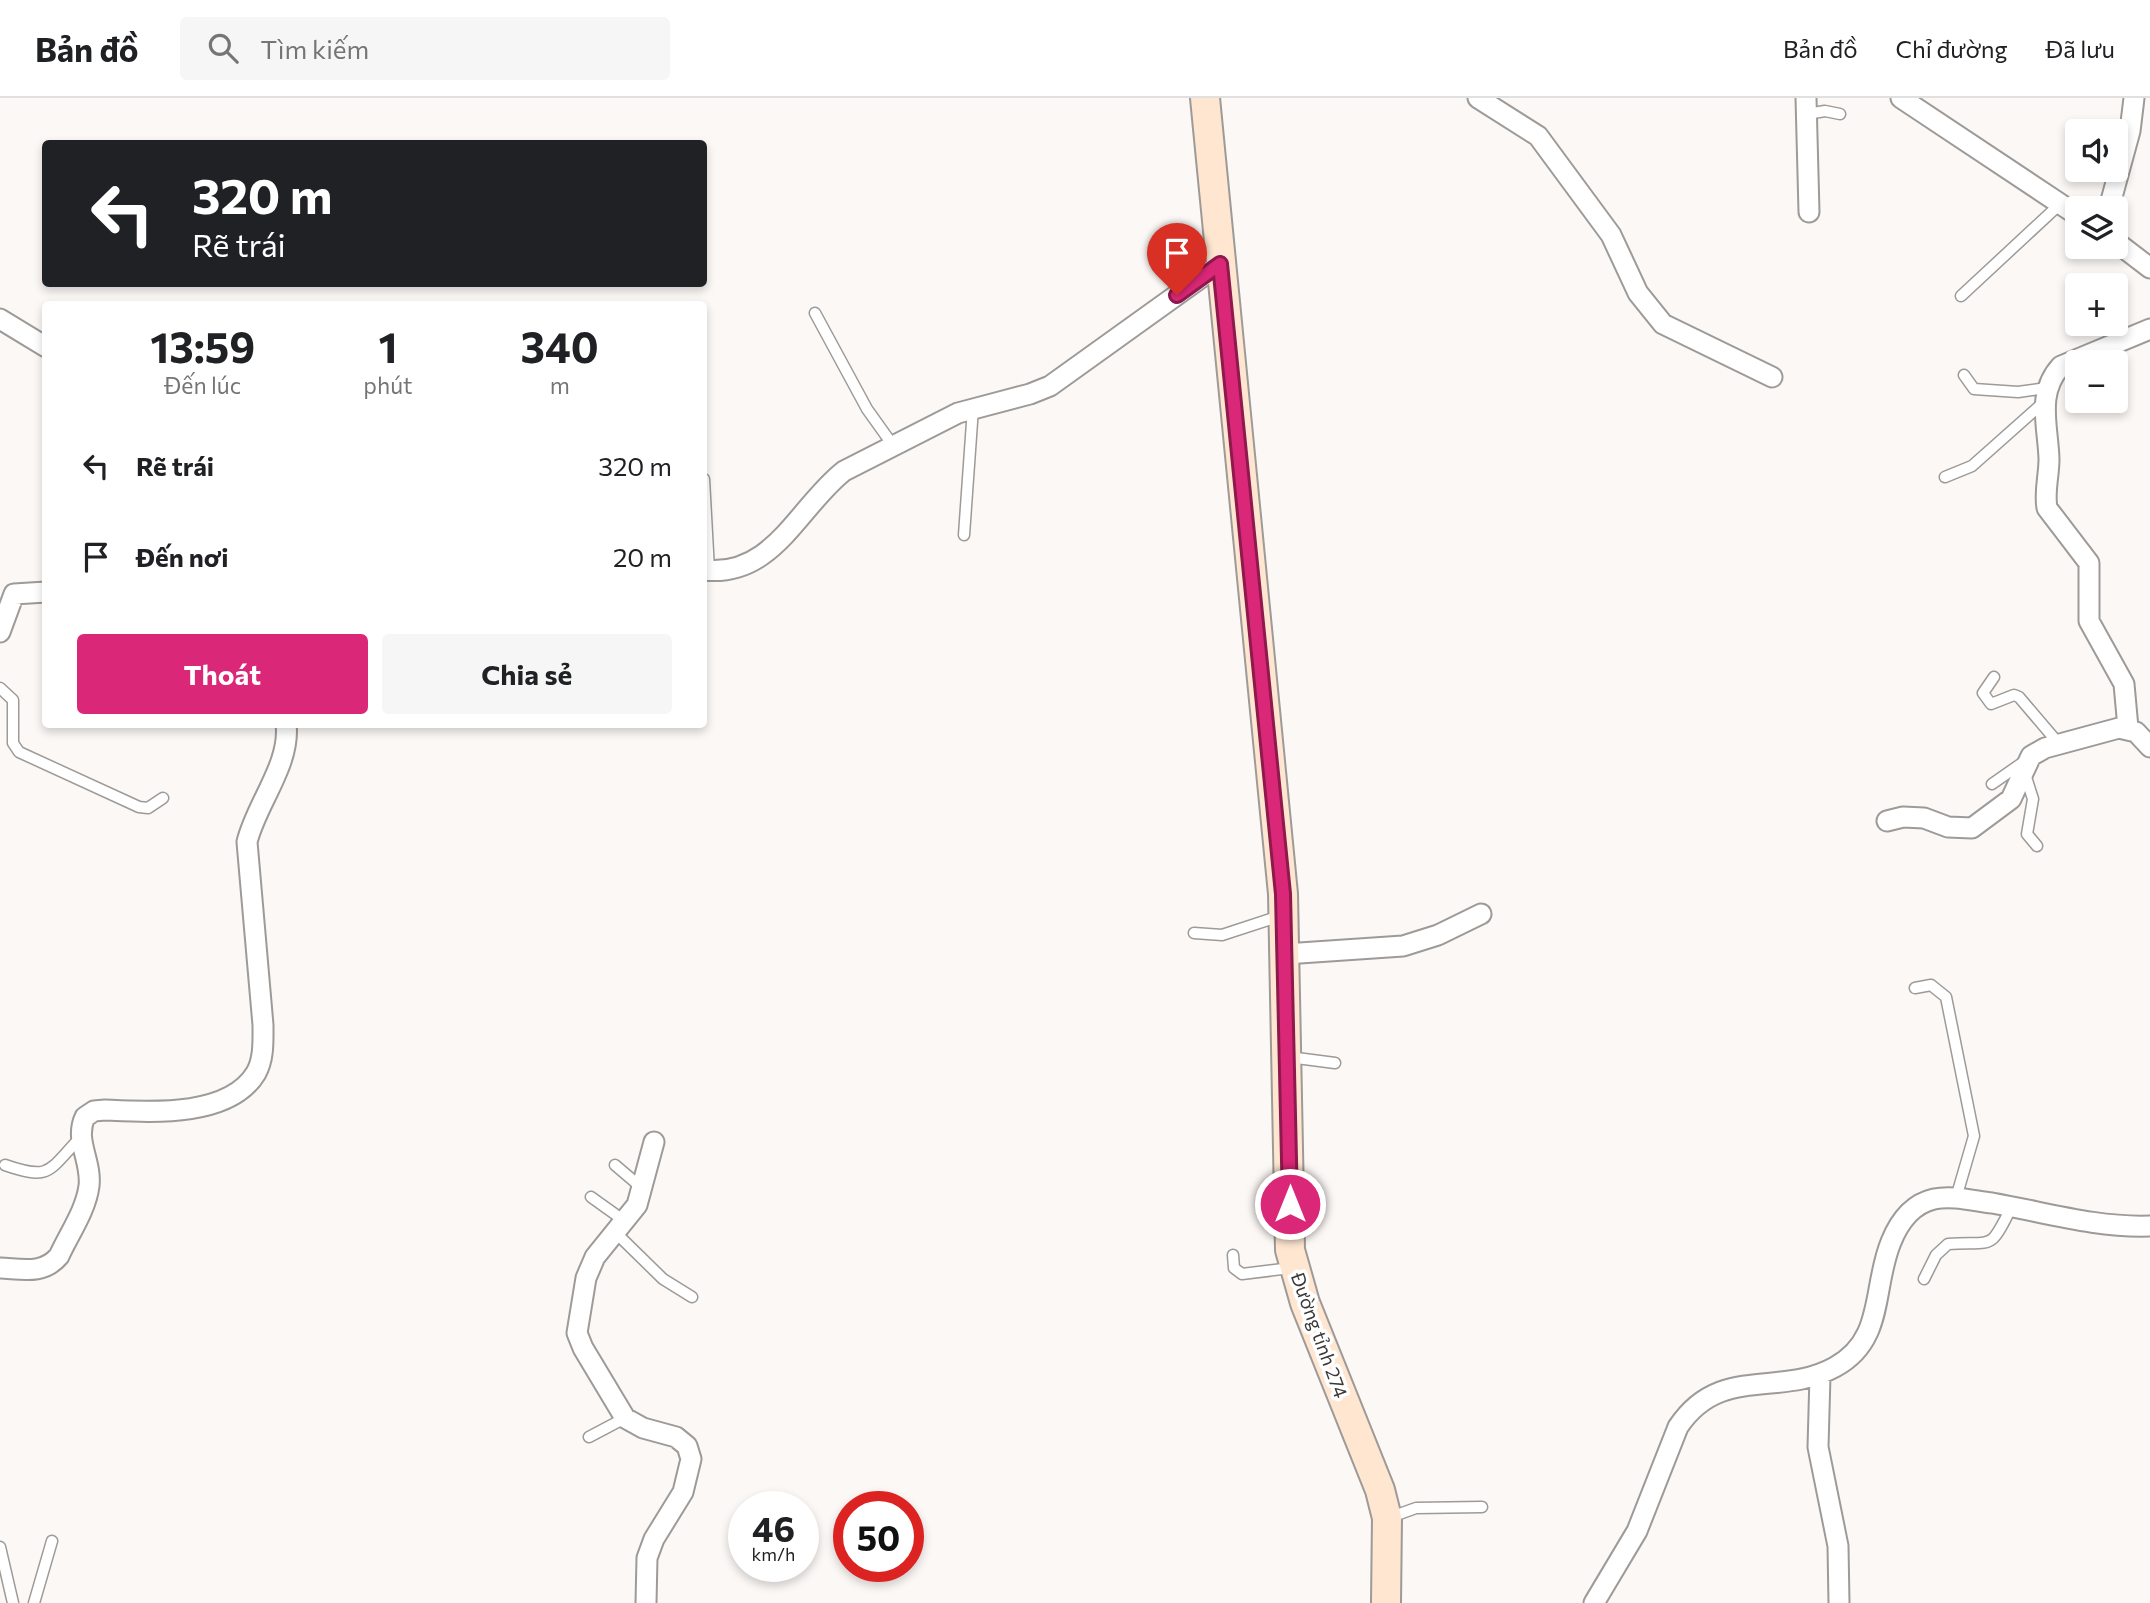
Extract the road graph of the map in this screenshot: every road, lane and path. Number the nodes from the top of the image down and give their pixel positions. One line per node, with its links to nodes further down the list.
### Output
1 (1205, 98): 12 (main road, Đường tỉnh 274)
2 (1478, 98): 20 (street)
3 (1901, 98): 8 (street)
4 (2134, 98): 7 (street)
5 (1806, 106): 6 (lane); 10 (street)
6 (1840, 114)
7 (2113, 196)
8 (2060, 204): 9 (street); 14 (lane)
9 (2065, 207)
10 (1809, 212)
11 (2128, 251): 13 (street)
12 (1220, 264): 22 (street); 41 (main road, Đường tỉnh 274)
13 (2150, 268)
14 (1961, 296)
15 (815, 313): 23 (lane)
16 (0, 319): 18 (street)
17 (2150, 329): 21 (street)
18 (42, 345)
19 (1964, 375): 21 (lane)
20 (1772, 377)
21 (2045, 395): 24 (lane); 32 (street)
22 (973, 408): 23 (street); 25 (lane)
23 (892, 444): 26 (street)
24 (1945, 477)
25 (964, 535)
26 (707, 570)
27 (42, 592): 28 (street)
28 (0, 632)
29 (1994, 677): 33 (lane)
30 (0, 688): 37 (lane)
31 (286, 728): 47 (street)
32 (2128, 728): 33 (street); 34 (street)
33 (2059, 744): 35 (street)
34 (2150, 747)
35 (2027, 763): 36 (lane); 38 (street); 39 (lane)
36 (1992, 784)
37 (163, 798)
38 (1887, 821)
39 (2037, 846)
40 (1481, 914): 43 (street)
41 (1284, 915): 42 (lane); 43 (main road, Đường tỉnh 274)
42 (1194, 933)
43 (1285, 954): 45 (main road, Đường tỉnh 274)
44 (1915, 988): 53 (lane)
45 (1288, 1057): 46 (lane); 59 (main road, Đường tỉnh 274)
46 (1335, 1063)
47 (80, 1138): 49 (lane); 58 (street)
48 (654, 1142): 51 (street)
49 (5, 1165)
50 (615, 1166): 51 (lane)
51 (642, 1189): 56 (street)
52 (591, 1197): 56 (lane)
53 (1956, 1198): 54 (street); 62 (street)
54 (2012, 1206): 55 (street); 60 (lane)
55 (2150, 1226)
56 (621, 1228): 61 (lane); 63 (street)
57 (1233, 1255): 59 (lane)
58 (0, 1268)
59 (1295, 1268): 66 (main road, Đường tỉnh 274)
60 (1924, 1279)
61 (692, 1297)
62 (1820, 1376): 73 (street); 74 (street)
63 (625, 1418): 64 (lane); 71 (street)
64 (589, 1437)
65 (1482, 1507): 66 (lane)
66 (1387, 1518): 72 (main road, Đường tỉnh 274)
67 (52, 1541): 70 (lane)
68 (0, 1547): 69 (lane)
69 (13, 1603)
70 (34, 1603)
71 (646, 1603)
72 (1386, 1603)
73 (1594, 1603)
74 (1839, 1603)

